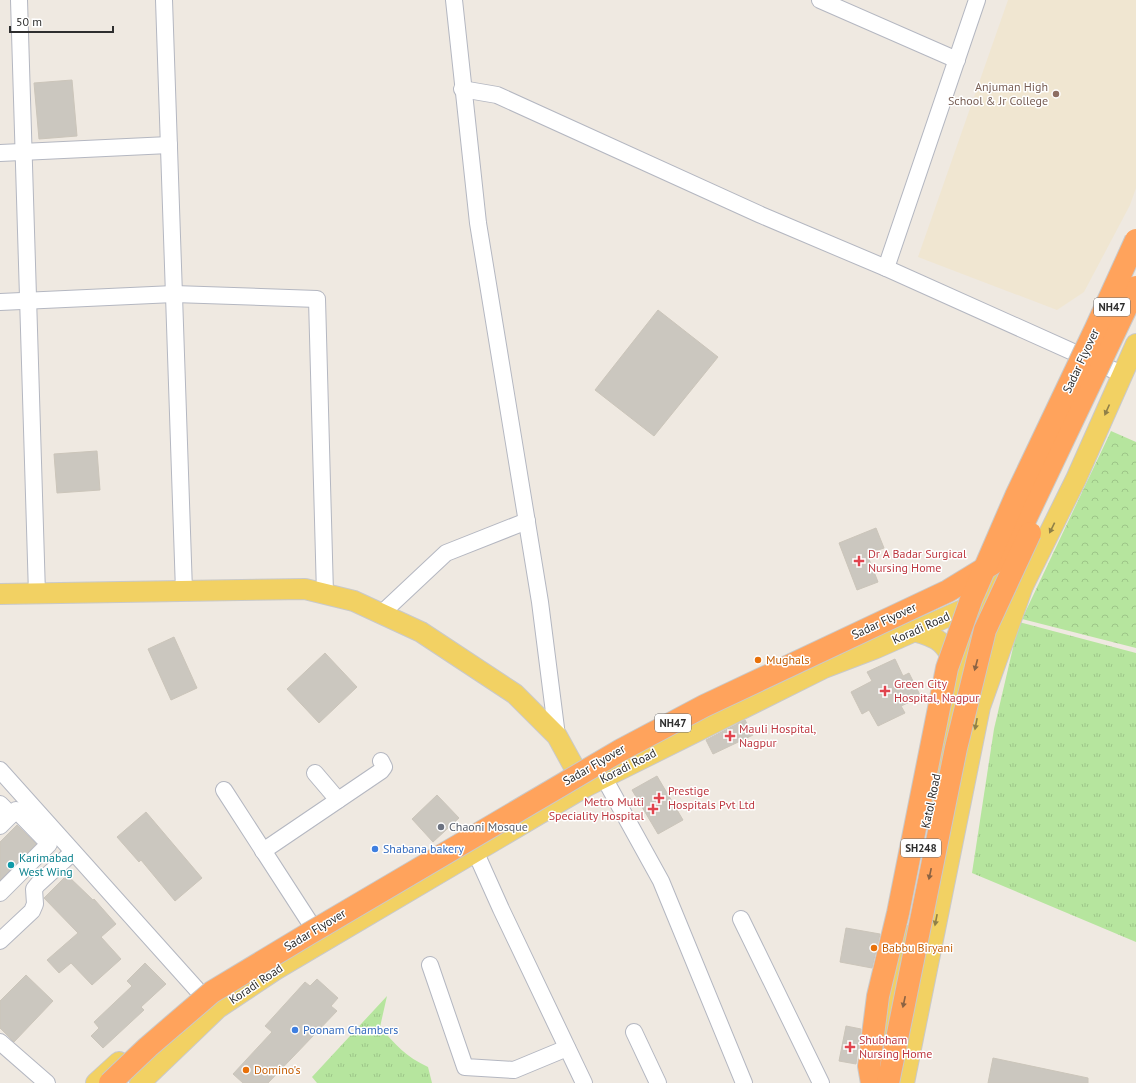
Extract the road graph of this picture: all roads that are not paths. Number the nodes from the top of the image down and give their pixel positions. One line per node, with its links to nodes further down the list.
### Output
1 (19, 0): 9 (street)
2 (164, 0): 8 (street)
3 (454, 0): 7 (street)
4 (820, 0): 6 (street)
5 (977, 0): 6 (street)
6 (957, 60): 13 (street)
7 (462, 89): 13 (street); 22 (street)
8 (169, 145): 9 (street); 15 (street)
9 (23, 152): 10 (street); 16 (street)
10 (0, 153)
11 (1136, 240): 67 (highway, Sadar Flyover, bridge)
12 (1136, 256): 20 (main road, NH47)
13 (886, 268): 20 (street)
14 (1136, 287): 60 (highway, Sadar Flyover / NH47, bridge)
15 (174, 294): 16 (street); 26 (street); 29 (street)
16 (27, 301): 17 (street); 28 (street)
17 (0, 302)
18 (1136, 312): 23 (highway, bridge)
19 (1136, 344): 21 (main road)
20 (1090, 359): 21 (street); 24 (main road, Katol Road)
21 (1122, 374): 23 (main road, one-way to 23)
22 (527, 521): 31 (street); 34 (street)
23 (1031, 551): 24 (main road, Koradi Road); 25 (main road); 61 (highway, Sadar Flyover / NH47, bridge); 68 (highway, one-way to 68, bridge)
24 (996, 568): 30 (main road, Katol Road); 35 (main road, Koradi Road / NH47)
25 (1023, 586): 30 (main road, Koradi Road); 69 (main road, SH248, one-way to 69)
26 (184, 591): 28 (main road); 29 (main road)
27 (0, 594): 28 (main road)
28 (36, 594)
29 (325, 594): 31 (main road)
30 (982, 607): 32 (main road, Koradi Road); 33 (main road, Katol Road / SH248)
31 (381, 614): 34 (main road)
32 (914, 631): 33 (main road); 39 (main road, Koradi Road)
33 (960, 670): 67 (main road, Katol Road / SH248)
34 (557, 736): 37 (main road)
35 (592, 756): 37 (main road, Koradi Road / NH47); 39 (street)
36 (381, 761): 43 (street)
37 (574, 766): 41 (main road); 45 (main road, Koradi Road / NH47)
38 (315, 773): 43 (street)
39 (604, 778): 41 (main road, Koradi Road); 65 (street)
40 (6, 781): 44 (street); 48 (street)
41 (585, 787): 47 (main road, Koradi Road)
42 (224, 790): 46 (street)
43 (338, 800): 46 (street)
44 (7, 814): 49 (street)
45 (465, 831): 47 (street); 51 (main road, Koradi Road / NH47)
46 (263, 850): 51 (street)
47 (476, 851): 57 (street); 62 (main road, Koradi Road)
48 (73, 852): 52 (street); 54 (street)
49 (0, 893)
50 (741, 919): 66 (street)
51 (312, 926): 54 (main road, Koradi Road / NH47)
52 (0, 941)
53 (430, 965): 57 (street)
54 (200, 993): 59 (main road, Koradi Road / NH47)
55 (634, 1032): 64 (street)
56 (0, 1042): 58 (street)
57 (568, 1048): 63 (street)
58 (47, 1083)
59 (96, 1083)
60 (110, 1083)
61 (123, 1083)
62 (140, 1083)
63 (584, 1083)
64 (658, 1083)
65 (744, 1083)
66 (821, 1083)
67 (871, 1083)
68 (888, 1083)
69 (904, 1083)

